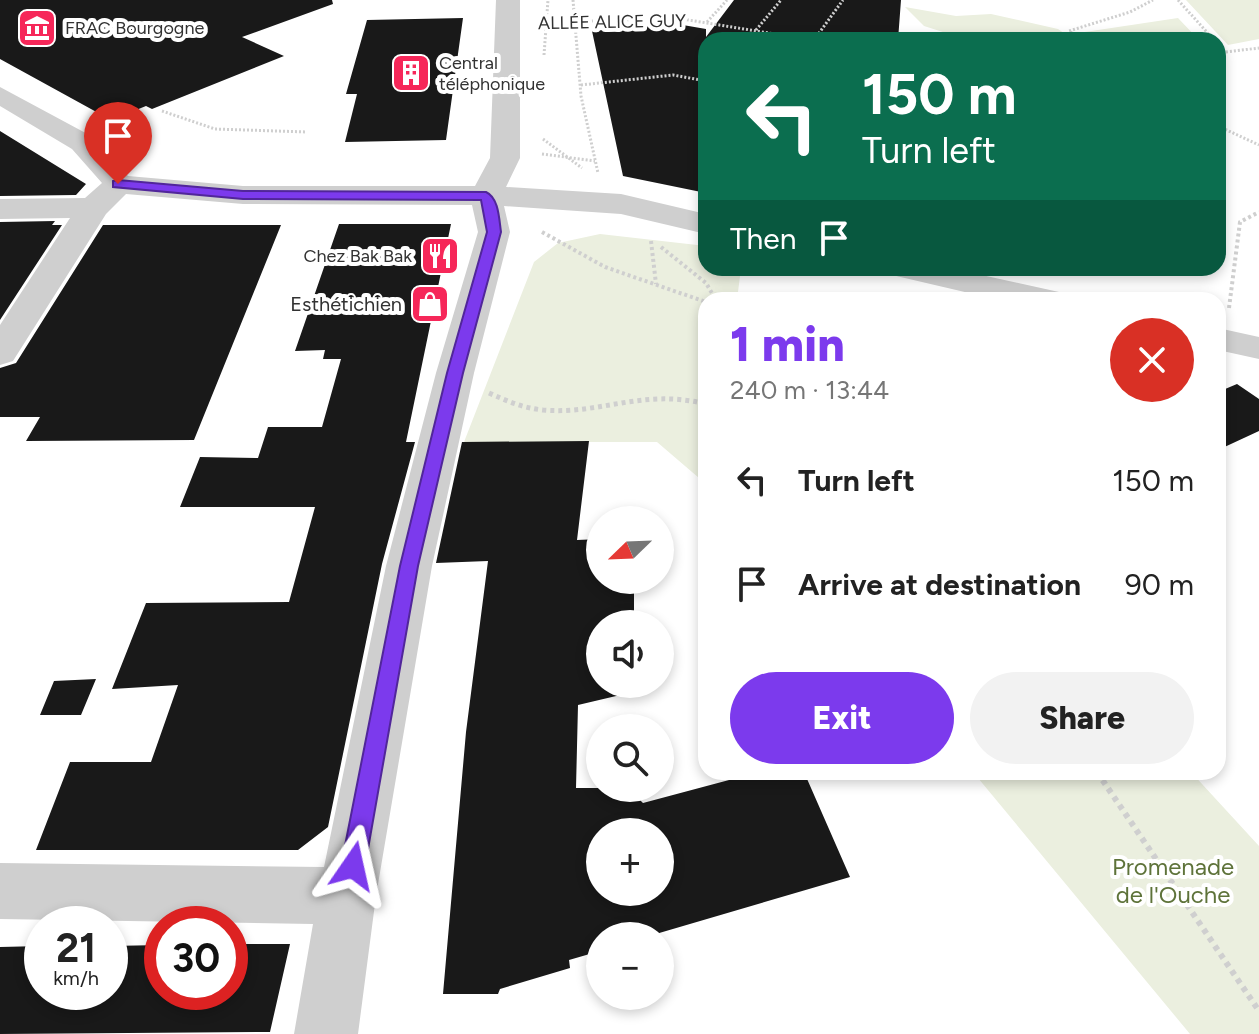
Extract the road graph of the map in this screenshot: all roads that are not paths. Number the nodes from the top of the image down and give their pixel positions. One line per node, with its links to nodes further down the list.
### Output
1 (507, 12): 4 (street)
2 (0, 95): 3 (street)
3 (105, 196): 4 (street); 5 (street); 9 (street)
4 (486, 196): 6 (street); 11 (street)
5 (0, 209)
6 (698, 222)
7 (940, 276): 8 (street)
8 (1010, 292)
9 (0, 353)
10 (0, 891): 11 (street)
11 (347, 896): 12 (street)
12 (326, 1034)

